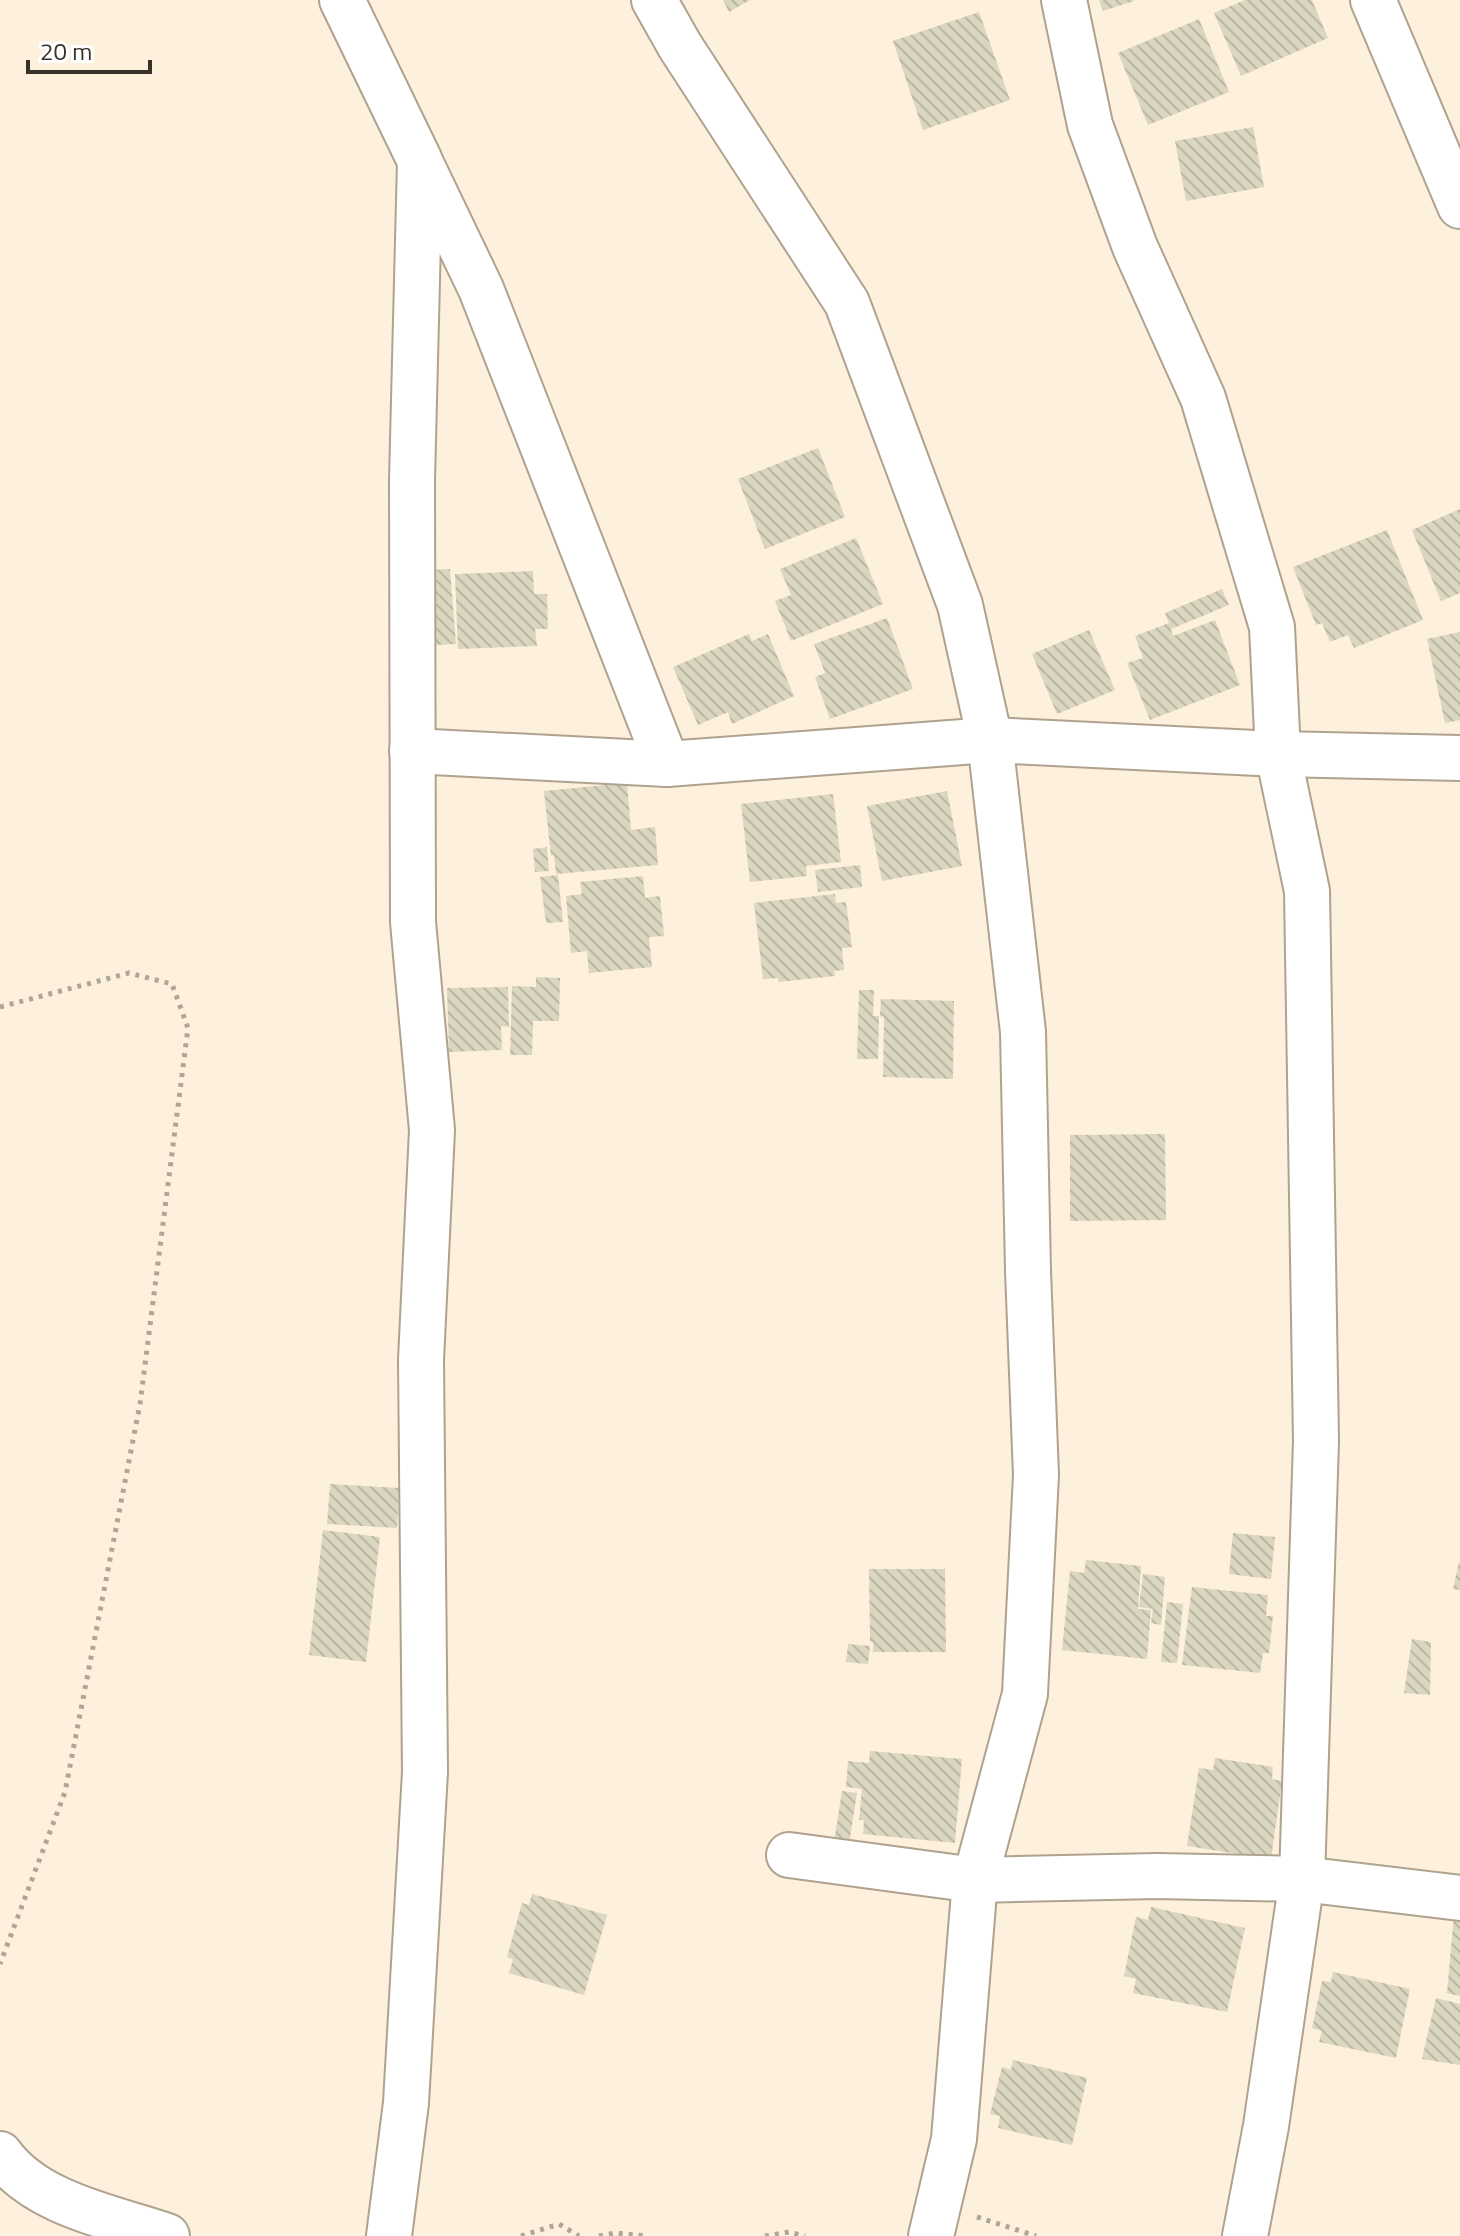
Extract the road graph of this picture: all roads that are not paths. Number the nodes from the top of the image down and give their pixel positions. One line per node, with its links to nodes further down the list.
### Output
1 (342, 0): 5 (street)
2 (654, 0): 7 (street)
3 (1064, 0): 9 (street)
4 (1373, 0): 6 (street)
5 (420, 161): 8 (street); 11 (street)
6 (1460, 206)
7 (990, 740): 9 (street); 11 (street); 14 (street)
8 (412, 751): 11 (street); 19 (street)
9 (1278, 754): 10 (street); 13 (street)
10 (1460, 758)
11 (667, 764)
12 (789, 1855): 14 (street)
13 (1302, 1879): 14 (street); 15 (street); 20 (street)
14 (975, 1880): 17 (street)
15 (1460, 1898)
16 (0, 2154): 18 (street)
17 (935, 2220)
18 (167, 2236)
19 (389, 2236)
20 (1245, 2236)

